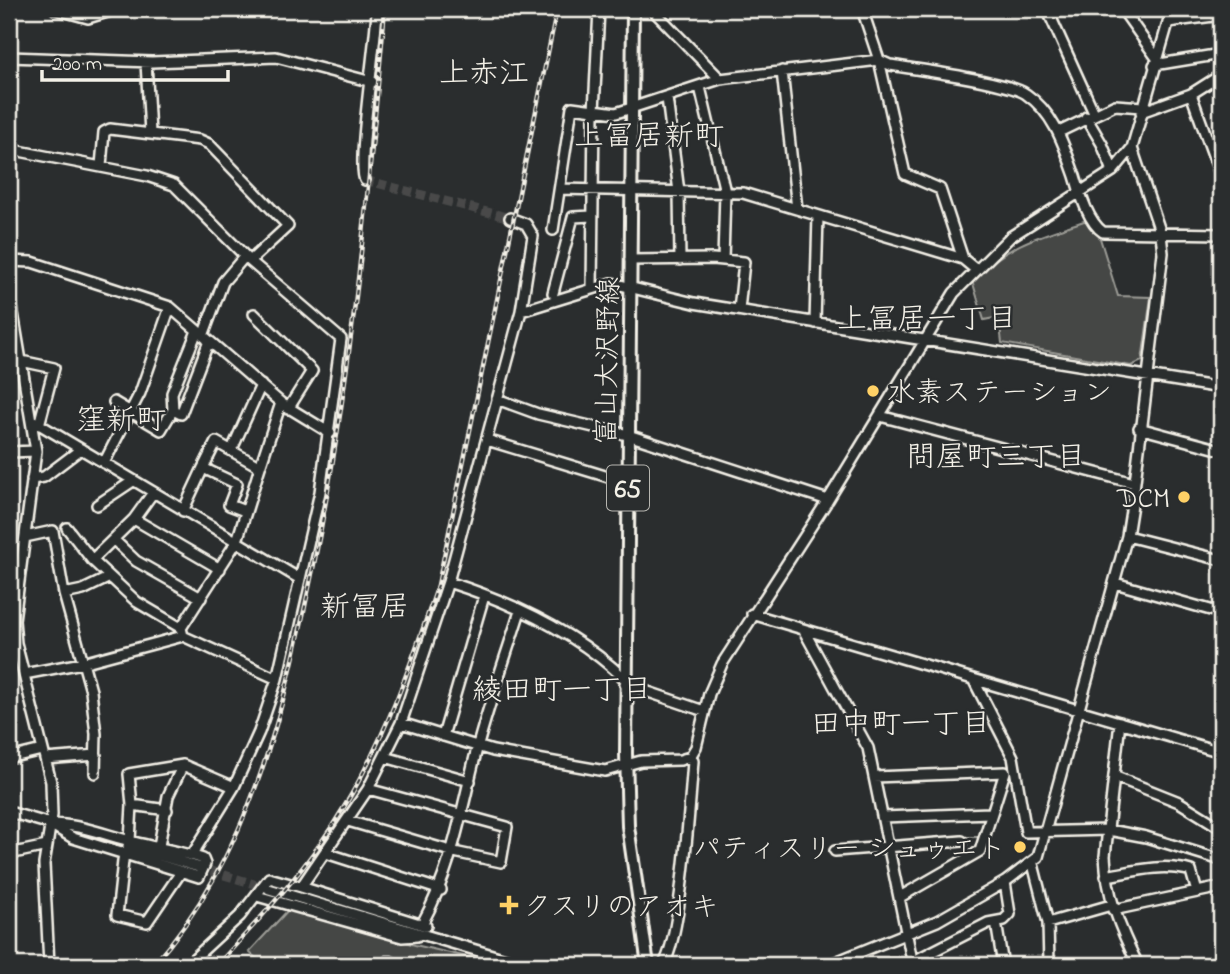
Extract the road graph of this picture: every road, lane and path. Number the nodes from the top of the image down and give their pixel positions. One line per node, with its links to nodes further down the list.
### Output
1 (55, 9): 2 (street)
2 (117, 9)
3 (377, 9): 21 (street)
4 (599, 9): 27 (street)
5 (633, 9): 25 (main road, 富山大沢野線 / 65)
6 (652, 9): 20 (street)
7 (862, 9): 15 (street)
8 (1046, 9): 28 (street)
9 (1122, 9): 16 (street)
10 (1172, 9): 12 (street)
11 (1221, 15): 12 (street)
12 (1168, 22): 16 (street)
13 (1221, 54): 16 (street)
14 (9, 57): 17 (street)
15 (879, 60): 18 (street); 29 (street); 51 (street)
16 (1155, 61): 26 (street)
17 (146, 62): 21 (street); 30 (street)
18 (782, 71): 20 (street); 43 (street)
19 (1221, 75): 23 (street)
20 (720, 79): 22 (street)
21 (372, 82): 36 (street)
22 (700, 87): 24 (street); 42 (street)
23 (1191, 94): 26 (street); 35 (street)
24 (667, 98): 25 (street); 41 (street)
25 (632, 107): 27 (street); 39 (main road, 富山大沢野線 / 65)
26 (1142, 110): 28 (street); 31 (street)
27 (594, 111): 37 (street); 38 (street)
28 (1090, 115): 29 (street); 34 (street)
29 (1059, 132): 40 (street)
30 (150, 134): 33 (street); 50 (street)
31 (1132, 148): 34 (street); 48 (street)
32 (9, 149): 33 (street)
33 (101, 166): 50 (street)
34 (1113, 171): 40 (street)
35 (1221, 177)
36 (365, 180)
37 (559, 189): 38 (street); 47 (street)
38 (592, 190): 39 (street); 44 (street)
39 (631, 191): 41 (street); 55 (main road, 富山大沢野線 / 65)
40 (1080, 191): 48 (street); 56 (street)
41 (679, 192): 42 (street); 52 (street)
42 (725, 192): 43 (street); 53 (street)
43 (797, 209): 45 (street)
44 (592, 216): 59 (street); 60 (street)
45 (818, 216): 51 (street); 65 (street)
46 (510, 218): 63 (street)
47 (553, 230)
48 (1161, 234): 49 (street); 69 (street)
49 (1221, 234)
50 (247, 258): 66 (street); 80 (street)
51 (963, 259): 56 (street)
52 (680, 260): 53 (street); 55 (street)
53 (723, 260): 62 (street)
54 (9, 261): 61 (street)
55 (630, 261): 57 (main road, 富山大沢野線 / 65)
56 (975, 269): 67 (street)
57 (630, 286): 59 (street); 62 (street); 81 (main road, 富山大沢野線 / 65)
58 (9, 289): 68 (street)
59 (592, 289): 63 (street)
60 (553, 293)
61 (170, 307): 66 (street); 76 (street)
62 (739, 310): 65 (street)
63 (520, 311): 72 (street)
64 (254, 314): 74 (street)
65 (815, 323): 67 (street)
66 (203, 336): 70 (street); 75 (street); 75 (street)
67 (924, 340): 69 (street); 77 (street)
68 (21, 361): 78 (street); 78 (street)
69 (1146, 378): 71 (street); 79 (street)
70 (261, 385): 74 (street); 83 (street)
71 (1221, 388)
72 (497, 399): 81 (street); 82 (street)
73 (114, 402): 76 (street)
74 (284, 406): 80 (street); 89 (street)
75 (173, 410): 76 (street)
76 (130, 411): 88 (street)
77 (880, 416): 94 (street); 96 (street)
78 (35, 423): 84 (street); 86 (street)
79 (1139, 428): 85 (street); 94 (street)
80 (330, 433): 110 (street)
81 (628, 435): 93 (main road, 富山大沢野線 / 65); 96 (street)
82 (487, 440): 93 (street); 111 (street)
83 (234, 445)
84 (81, 449): 88 (street); 91 (street)
85 (1221, 450)
86 (36, 451): 87 (street); 91 (street)
87 (9, 452)
88 (104, 463): 92 (street)
89 (260, 467): 90 (street); 99 (street)
90 (203, 468): 98 (street); 99 (street)
91 (32, 480): 103 (street)
92 (133, 481): 95 (street); 97 (street)
93 (628, 483): 126 (main road, 富山大沢野線 / 65)
94 (1134, 483): 102 (street)
95 (152, 494): 98 (street); 100 (street)
96 (828, 500): 118 (street)
97 (97, 506)
98 (183, 511): 105 (street)
99 (245, 511): 105 (street)
100 (135, 519): 104 (street); 108 (street)
101 (67, 528): 106 (street)
102 (1127, 536): 107 (street); 112 (street)
103 (25, 537): 113 (street); 121 (street)
104 (114, 540): 106 (street); 115 (street)
105 (237, 541): 108 (street); 110 (street)
106 (92, 560): 109 (street)
107 (1221, 560)
108 (220, 569): 115 (street)
109 (110, 577): 113 (street); 120 (street)
110 (300, 579): 125 (street)
111 (448, 582): 114 (street); 130 (street)
112 (1115, 583): 117 (street); 127 (street)
113 (64, 594): 122 (street)
114 (484, 596): 116 (street); 131 (street)
115 (201, 598): 120 (street)
116 (520, 611): 126 (street); 132 (street)
117 (1221, 613)
118 (752, 614): 119 (street); 128 (street)
119 (803, 629): 124 (street); 144 (street)
120 (182, 632): 122 (street); 125 (street)
121 (12, 644): 123 (street)
122 (82, 663): 123 (street); 135 (street)
123 (24, 674): 134 (street)
124 (973, 678): 127 (street); 136 (street)
125 (277, 679): 147 (street)
126 (625, 682): 128 (street); 141 (main road, 富山大沢野線 / 65)
127 (1080, 709): 129 (street); 159 (street)
128 (704, 711): 138 (street)
129 (1120, 722): 133 (street); 145 (street)
130 (401, 723): 131 (street); 137 (street)
131 (443, 736): 132 (street)
132 (478, 746): 141 (street); 146 (street)
133 (1221, 752)
134 (43, 755): 135 (street); 139 (street); 156 (street)
135 (96, 755): 143 (street)
136 (1013, 756): 142 (street); 159 (street)
137 (385, 757): 146 (street); 148 (street)
138 (690, 757): 141 (street); 196 (street)
139 (9, 758)
140 (183, 765): 147 (street); 149 (street); 150 (street)
141 (626, 765): 195 (main road, 富山大沢野線 / 65)
142 (1005, 772): 144 (street); 152 (street)
143 (95, 773)
144 (874, 777): 154 (street)
145 (1116, 777): 157 (street); 158 (street)
146 (470, 781): 153 (street)
147 (234, 787): 170 (street)
148 (368, 789): 153 (street); 155 (street)
149 (132, 805): 150 (street); 160 (street)
150 (166, 810): 163 (street)
151 (9, 812): 156 (street)
152 (990, 813): 154 (street); 183 (street)
153 (462, 816): 167 (street); 167 (street)
154 (883, 817): 164 (street)
155 (348, 821): 167 (street); 168 (street)
156 (50, 824): 160 (street); 162 (street); 166 (street); 173 (street)
157 (1221, 828)
158 (1109, 830): 159 (street); 171 (street); 175 (street)
159 (1046, 831): 172 (street)
160 (130, 841): 163 (street)
161 (962, 841): 164 (street)
162 (47, 846): 169 (street); 192 (street)
163 (159, 846): 170 (street)
164 (889, 846): 165 (street); 183 (street)
165 (835, 851)
166 (124, 852): 174 (street); 174 (street)
167 (454, 852): 180 (street)
168 (326, 853): 177 (street); 180 (street)
169 (9, 854)
170 (192, 855): 174 (street)
171 (1221, 860)
172 (1033, 864): 176 (street); 186 (street)
173 (198, 867)
174 (181, 872)
175 (1106, 876): 181 (street); 184 (street)
176 (1005, 882): 185 (street); 188 (street)
177 (301, 887): 182 (street); 187 (street)
178 (1221, 887): 181 (street)
179 (270, 889): 189 (street)
180 (441, 890): 187 (street)
181 (1197, 892): 184 (street)
182 (257, 896): 189 (street); 193 (street)
183 (900, 897): 188 (street)
184 (1112, 908): 186 (street); 200 (street)
185 (996, 922): 191 (street); 198 (street)
186 (1048, 923): 199 (street)
187 (422, 924): 189 (street)
188 (907, 935): 191 (street); 197 (street)
189 (425, 936): 194 (street)
190 (1221, 960): 201 (street)
191 (910, 964)
192 (49, 965)
193 (187, 965)
194 (526, 965)
195 (648, 965)
196 (663, 965)
197 (828, 965)
198 (1003, 965)
199 (1049, 965)
200 (1138, 965)
201 (1209, 965)

